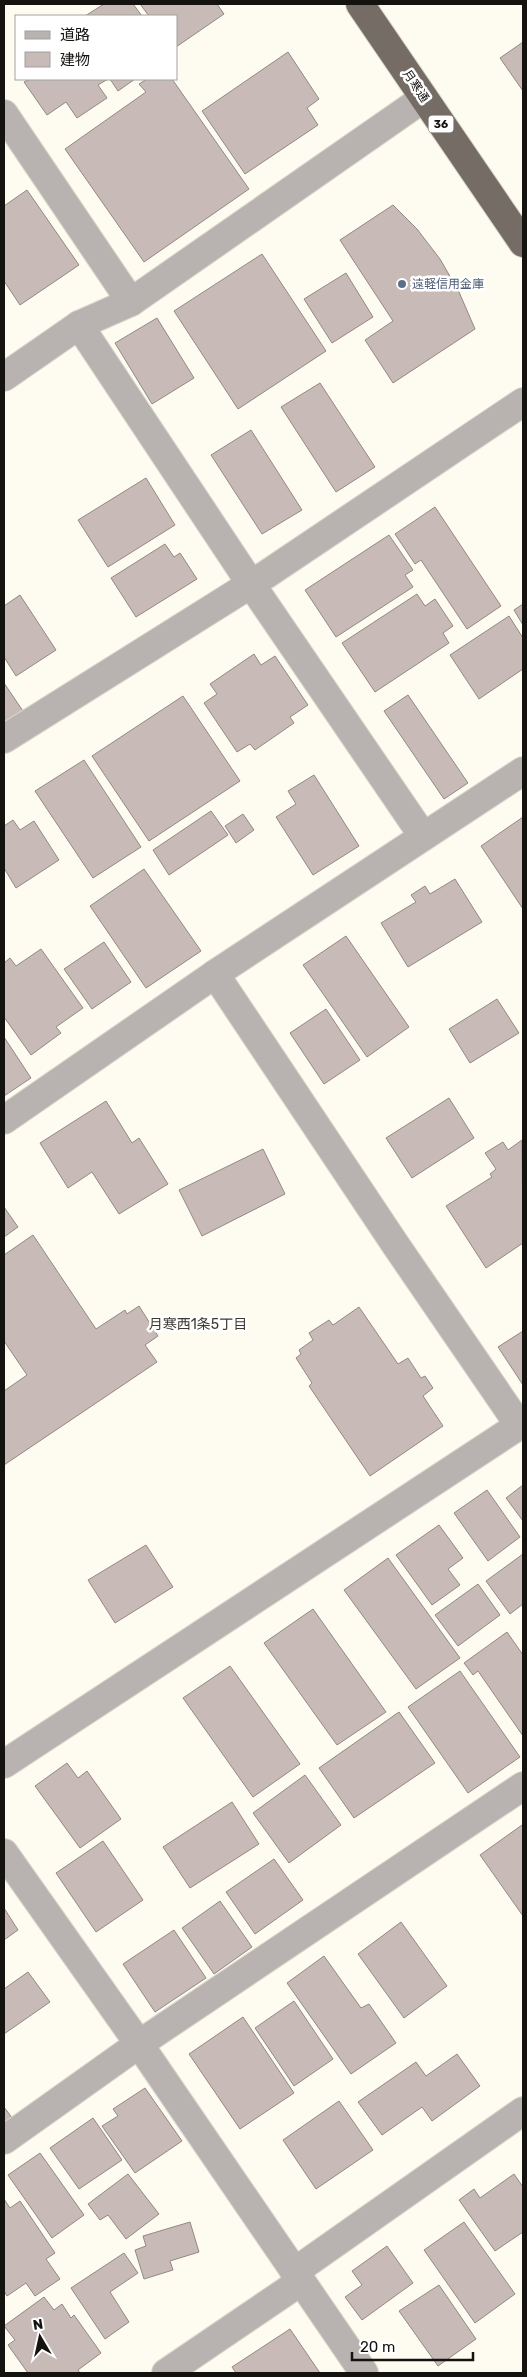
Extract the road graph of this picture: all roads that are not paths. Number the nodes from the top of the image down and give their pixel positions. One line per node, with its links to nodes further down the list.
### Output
1 (360, 4): 2 (highway, 月寒通 / 36)
2 (424, 98): 4 (highway, 月寒通 / 36); 5 (street)
3 (4, 114): 5 (street)
4 (523, 243)
5 (131, 302): 6 (street)
6 (79, 324): 7 (street); 9 (street)
7 (4, 377)
8 (523, 402): 9 (street)
9 (251, 584): 10 (street); 12 (street)
10 (4, 739)
11 (523, 771): 12 (street)
12 (422, 836): 13 (street)
13 (215, 974): 14 (street); 15 (street)
14 (4, 1120)
15 (521, 1424): 16 (street)
16 (4, 1764)
17 (523, 1786): 19 (street)
18 (4, 1853): 19 (street)
19 (139, 2044): 21 (street); 22 (street)
20 (523, 2111): 22 (street)
21 (4, 2140)
22 (297, 2277): 23 (street); 24 (street)
23 (166, 2373)
24 (364, 2373)

